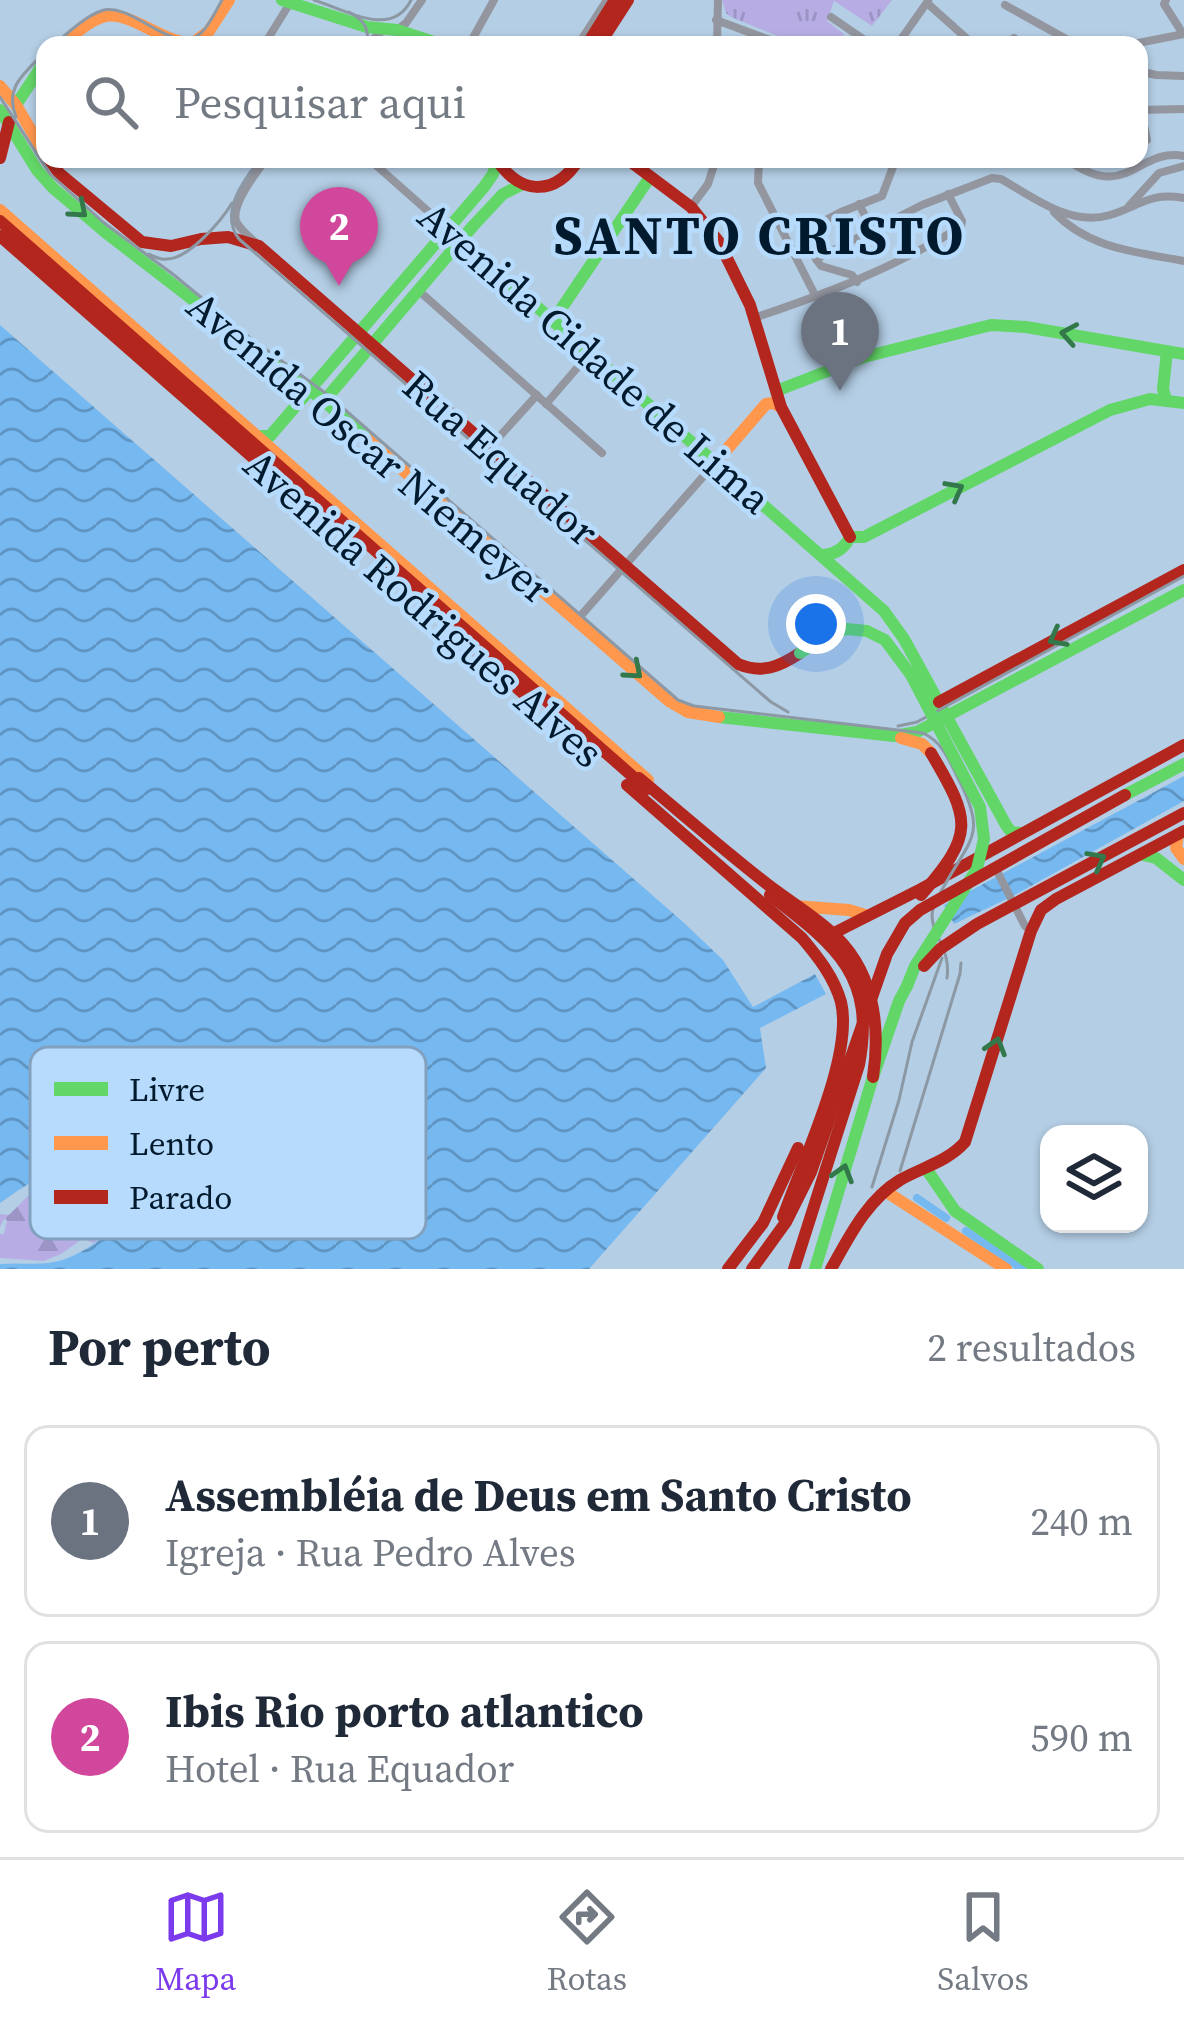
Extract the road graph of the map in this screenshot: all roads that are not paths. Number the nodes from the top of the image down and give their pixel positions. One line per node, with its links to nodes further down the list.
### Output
1 (229, 0): 17 (main road)
2 (422, 0): 13 (street)
3 (494, 0): 21 (street)
4 (611, 0): 22 (main road)
5 (628, 0): 23 (main road)
6 (718, 0): 12 (street)
7 (1166, 0): 14 (street)
8 (286, 1): 13 (main road); 18 (street)
9 (928, 2): 27 (street); 28 (street)
10 (1005, 5): 29 (street)
11 (831, 17): 26 (street)
12 (716, 20): 24 (street); 25 (street)
13 (390, 30): 19 (street); 20 (main road)
14 (1184, 34): 30 (street)
15 (74, 36): 16 (main road)
16 (162, 36)
17 (205, 36)
18 (268, 36)
19 (381, 36)
20 (411, 36)
21 (474, 36)
22 (588, 36)
23 (605, 36)
24 (717, 36)
25 (760, 36)
26 (859, 36)
27 (903, 36)
28 (964, 36)
29 (1062, 36)
30 (1148, 41)
31 (36, 72): 35 (main road)
32 (1148, 74): 33 (street)
33 (1184, 76)
34 (3, 89): 35 (main road); 39 (main road)
35 (16, 105): 39 (main road); 40 (main road)
36 (1184, 109): 38 (street)
37 (0, 110): 39 (main road, Avenida Oscar Niemeyer)
38 (1148, 110)
39 (9, 123): 42 (main road); 86 (main road, Avenida Oscar Niemeyer, one-way to 86)
40 (36, 138)
41 (1184, 156): 43 (street)
42 (0, 158)
43 (1148, 163)
44 (1184, 166): 64 (street)
45 (55, 168): 71 (main road)
46 (260, 168): 71 (street)
47 (379, 168): 67 (street, Avenida Cidade de Lima)
48 (494, 168): 67 (main road)
49 (502, 168): 58 (main road)
50 (574, 168): 58 (main road)
51 (638, 168): 57 (main road)
52 (713, 168): 62 (street)
53 (759, 168): 76 (street)
54 (893, 168): 61 (street)
55 (1082, 168): 56 (street)
56 (1136, 168)
57 (650, 177): 62 (main road); 78 (main road)
58 (521, 185): 70 (main road)
59 (948, 194): 63 (street); 68 (street); 74 (street)
60 (1184, 198): 64 (street)
61 (859, 204): 68 (street); 72 (street)
62 (691, 207): 77 (main road)
63 (1050, 207): 64 (street); 73 (street)
64 (1128, 207)
65 (1, 211): 80 (main road, Avenida Rodrigues Alves)
66 (0, 221): 79 (main road, Avenida Rodrigues Alves)
67 (448, 229): 70 (main road, Avenida Cidade de Lima); 81 (main road)
68 (873, 231): 72 (street)
69 (0, 236): 125 (main road, Avenida Rodrigues Alves)
70 (461, 240): 75 (main road); 78 (main road, Avenida Cidade de Lima)
71 (259, 246): 81 (main road, Rua Equador)
72 (816, 259): 74 (street)
73 (1184, 261)
74 (857, 282): 76 (street)
75 (418, 290): 82 (main road); 88 (street)
76 (816, 297): 77 (street)
77 (754, 318): 87 (main road)
78 (553, 321): 84 (main road, Avenida Cidade de Lima)
79 (115, 322): 80 (main road); 108 (main road, Avenida Rodrigues Alves)
80 (130, 325): 94 (main road, Avenida Rodrigues Alves)
81 (358, 333): 82 (main road, Rua Equador); 86 (main road)
82 (371, 344): 90 (main road); 95 (main road, Rua Equador)
83 (1167, 351): 85 (main road); 87 (main road, one-way to 87); 89 (main road)
84 (590, 353): 92 (street); 97 (main road, Avenida Cidade de Lima)
85 (1184, 354)
86 (309, 389): 90 (main road, Avenida Oscar Niemeyer); 94 (main road)
87 (776, 391): 93 (main road)
88 (537, 395): 92 (street); 95 (street)
89 (1166, 400): 91 (main road); 98 (main road, one-way to 89)
90 (324, 401): 103 (main road, Avenida Oscar Niemeyer)
91 (1184, 403)
92 (547, 404): 96 (street)
93 (782, 407): 97 (main road); 98 (main road)
94 (255, 435): 118 (main road, Avenida Rodrigues Alves)
95 (489, 448): 100 (main road, Rua Equador)
96 (602, 453)
97 (716, 462): 99 (main road, Avenida Cidade de Lima); 100 (street)
98 (850, 537): 99 (main road)
99 (821, 555): 104 (main road, Avenida Cidade de Lima)
100 (624, 566): 103 (street); 124 (main road, Rua Equador, bridge)
101 (1184, 570): 104 (main road, one-way to 104)
102 (1184, 590): 105 (main road)
103 (576, 621): 106 (main road, Avenida Oscar Niemeyer, one-way to 106)
104 (939, 702): 105 (main road, Avenida Cidade de Lima)
105 (947, 717): 106 (main road); 112 (main road, Avenida Cidade de Lima)
106 (894, 736): 121 (main road, bridge)
107 (1184, 745): 112 (main road)
108 (598, 746): 120 (main road, Avenida Rodrigues Alves); 126 (main road, bridge)
109 (1180, 764): 121 (main road, bridge)
110 (1184, 813): 124 (main road, one-way to 110, bridge)
111 (1181, 832): 114 (main road); 115 (main road)
112 (1022, 833): 113 (main road)
113 (987, 852): 119 (main road); 122 (street)
114 (1140, 855): 116 (main road); 122 (main road)
115 (1182, 857): 116 (main road)
116 (1168, 866): 117 (main road)
117 (1184, 880)
118 (789, 907): 119 (main road); 120 (main road, Avenida Rodrigues Alves)
119 (865, 915): 123 (main road)
120 (806, 922): 123 (main road, Avenida Rodrigues Alves)
121 (905, 923): 132 (main road, bridge)
122 (1030, 931): 127 (main road, one-way to 122)
123 (823, 936): 133 (main road, Avenida Rodrigues Alves)
124 (907, 986): 126 (main road, bridge)
125 (837, 1070): 131 (main road); 132 (main road)
126 (873, 1077): 134 (main road, one-way to 126)
127 (927, 1170): 128 (main road); 129 (main road)
128 (885, 1191): 130 (main road); 135 (main road)
129 (970, 1223): 130 (main road); 137 (main road)
130 (958, 1236): 136 (main road)
131 (728, 1269)
132 (756, 1269)
133 (794, 1269)
134 (815, 1269)
135 (831, 1269)
136 (1006, 1269)
137 (1038, 1269)

